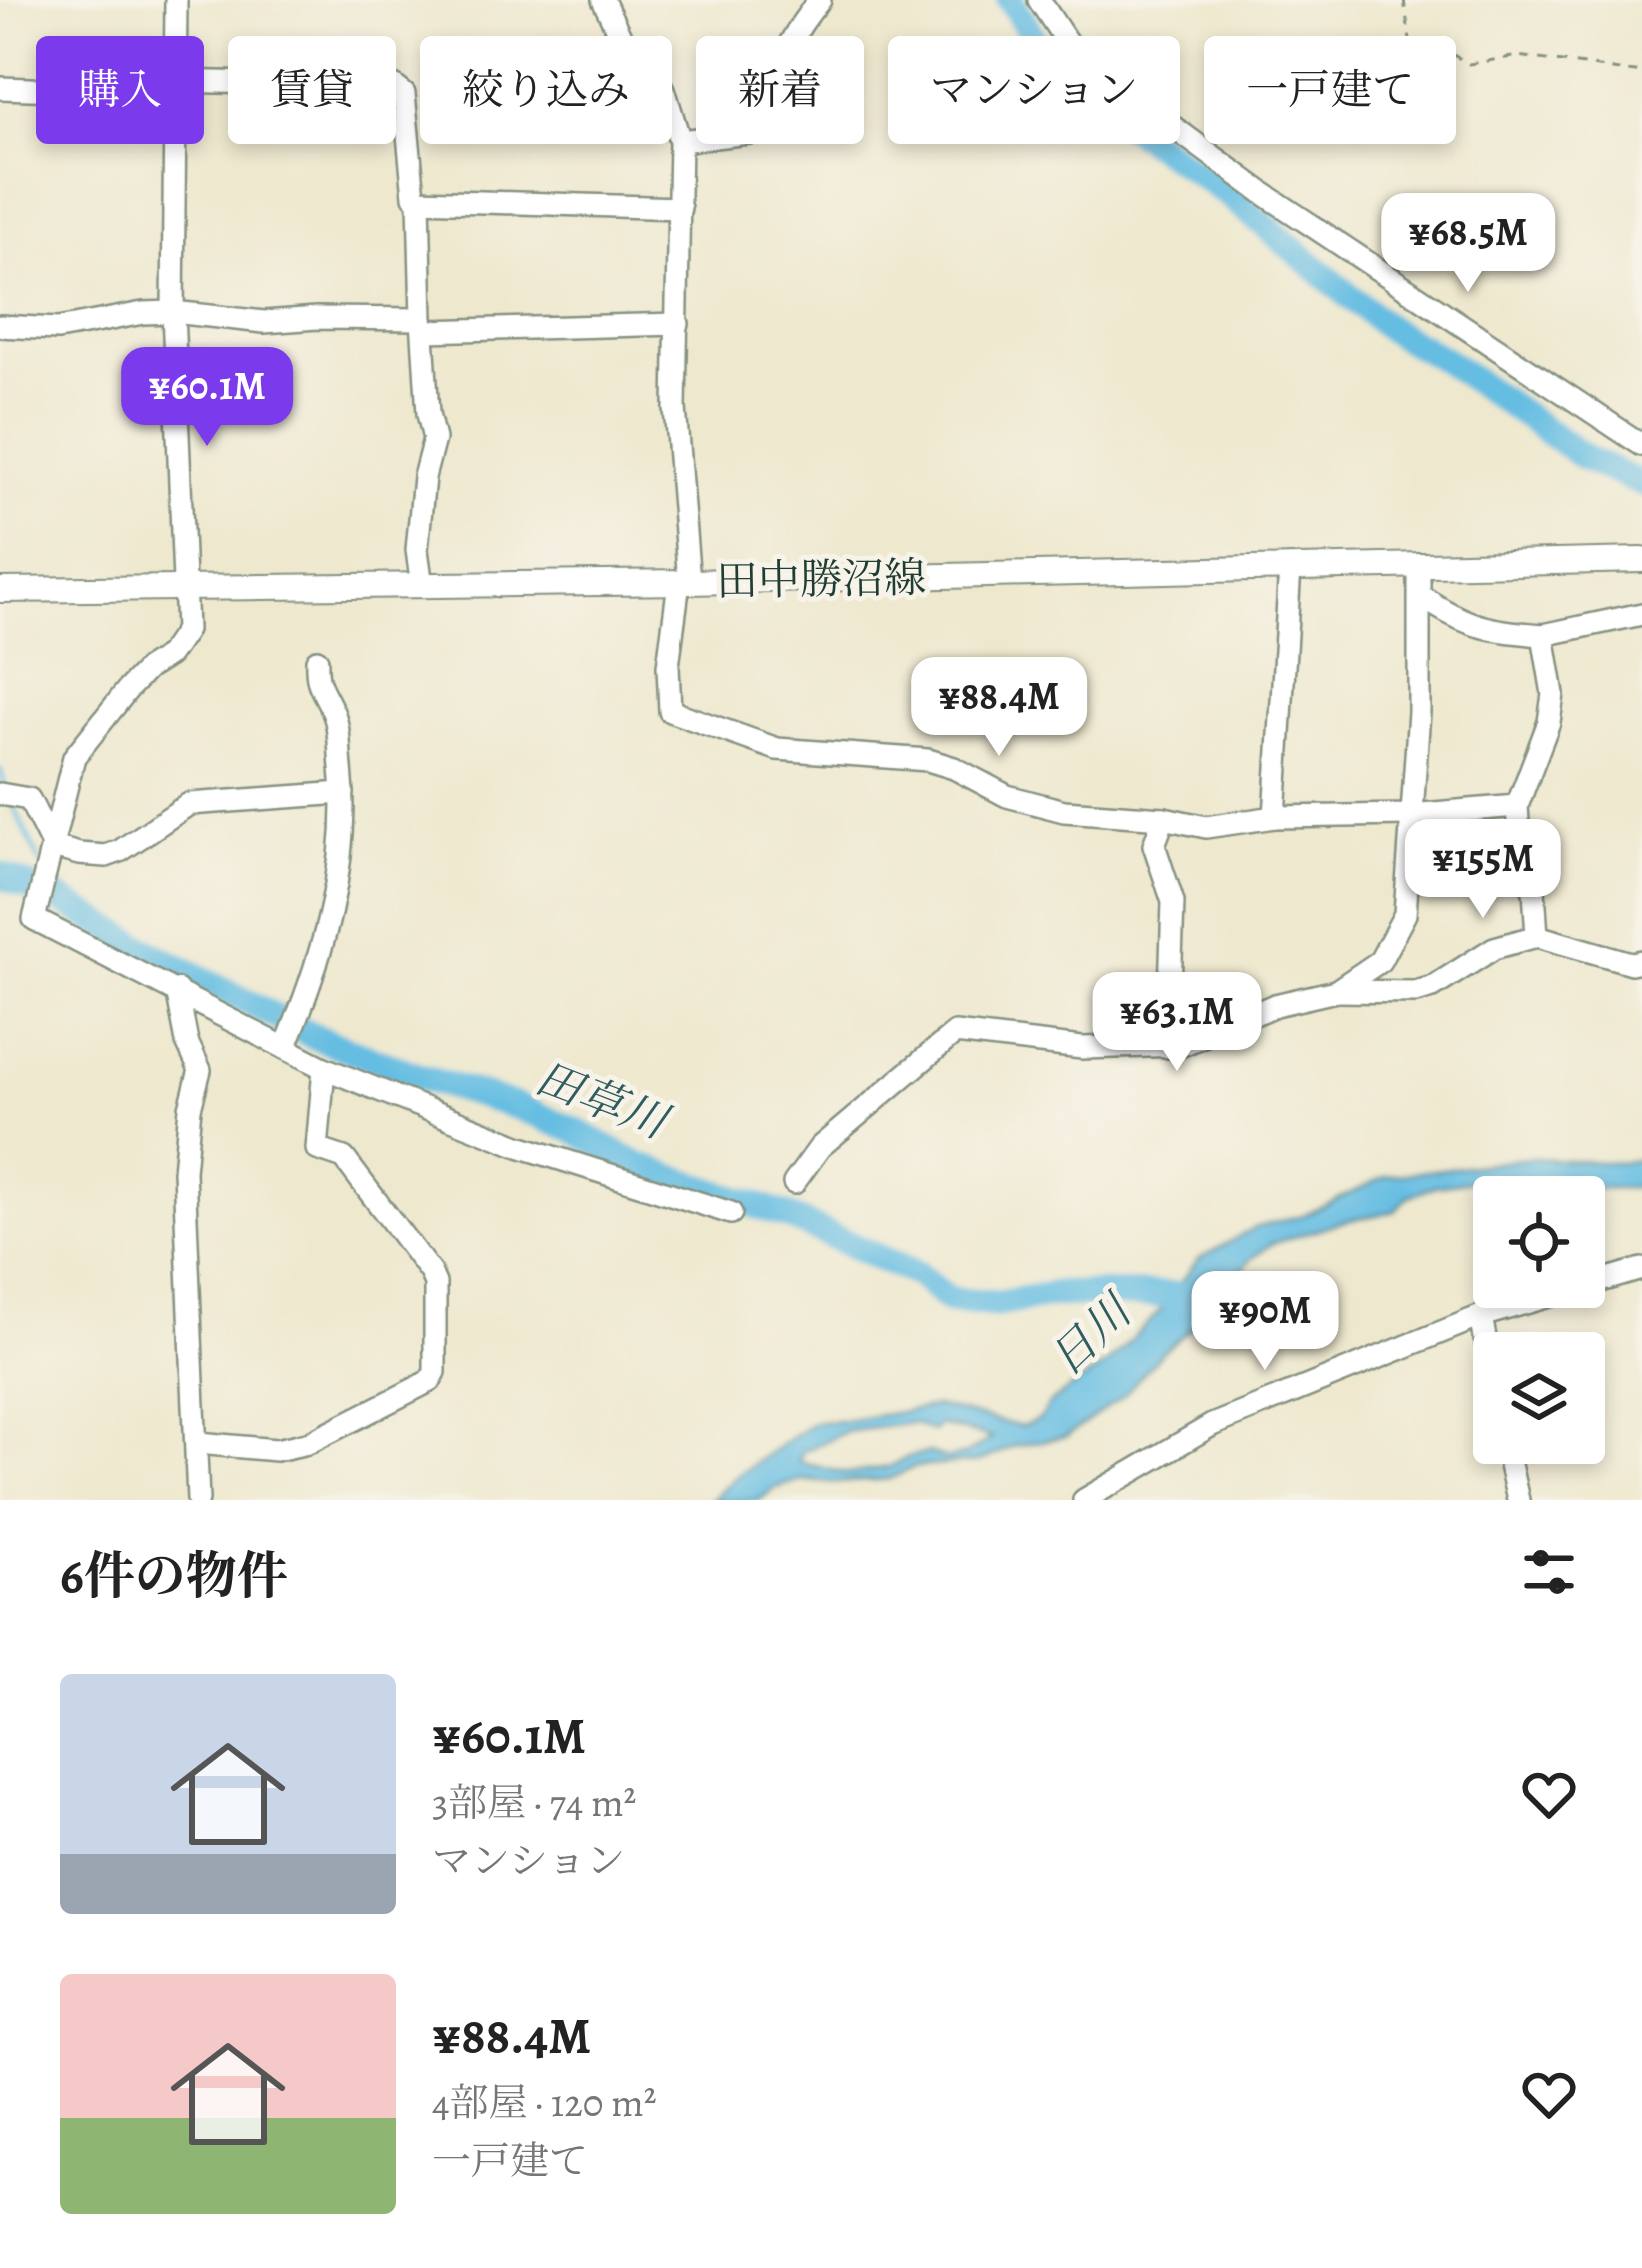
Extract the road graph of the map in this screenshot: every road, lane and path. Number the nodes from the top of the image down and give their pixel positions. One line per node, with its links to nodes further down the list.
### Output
1 (176, 0): 6 (street)
2 (604, 0): 11 (street)
3 (820, 0): 11 (street)
4 (1039, 0): 19 (street)
5 (1404, 0): 7 (path)
6 (176, 36)
7 (1642, 73)
8 (204, 87): 13 (street)
9 (0, 88): 10 (street)
10 (36, 88)
11 (680, 141): 14 (street)
12 (174, 144): 15 (street)
13 (418, 200): 14 (street); 17 (street)
14 (680, 208): 16 (street)
15 (173, 312): 17 (street); 18 (street); 25 (street)
16 (678, 324): 17 (street); 23 (street)
17 (424, 325): 24 (street)
18 (0, 326)
19 (1642, 445)
20 (1641, 562): 21 (main road, 田中勝沼線)
21 (1419, 564): 22 (main road, 田中勝沼線); 27 (street)
22 (1289, 567): 23 (main road, 田中勝沼線); 35 (street)
23 (684, 582): 24 (main road, 田中勝沼線); 36 (street)
24 (422, 586): 25 (main road, 田中勝沼線)
25 (184, 588): 26 (main road, 田中勝沼線); 37 (street)
26 (0, 590)
27 (1421, 596): 29 (street); 34 (street)
28 (1642, 614): 29 (street)
29 (1543, 635): 33 (street)
30 (317, 660): 31 (street)
31 (344, 793): 37 (street); 42 (street)
32 (11, 795): 37 (street)
33 (1517, 806): 34 (street); 38 (street)
34 (1411, 815): 35 (street); 41 (street)
35 (1275, 817): 36 (street)
36 (1164, 818): 43 (street)
37 (52, 852): 40 (street)
38 (1537, 936): 39 (street); 41 (street)
39 (1642, 961)
40 (177, 990): 42 (street); 52 (street)
41 (1336, 991): 43 (street)
42 (286, 1046): 44 (street)
43 (1168, 1047): 45 (street)
44 (324, 1068): 46 (street); 52 (street)
45 (794, 1183)
46 (731, 1213)
47 (1642, 1269): 48 (street)
48 (1605, 1279)
49 (1508, 1308): 50 (street)
50 (1481, 1316): 51 (street); 55 (street)
51 (1484, 1332)
52 (198, 1443): 54 (street)
53 (1509, 1464): 56 (street)
54 (198, 1500)
55 (1084, 1500)
56 (1518, 1500)

